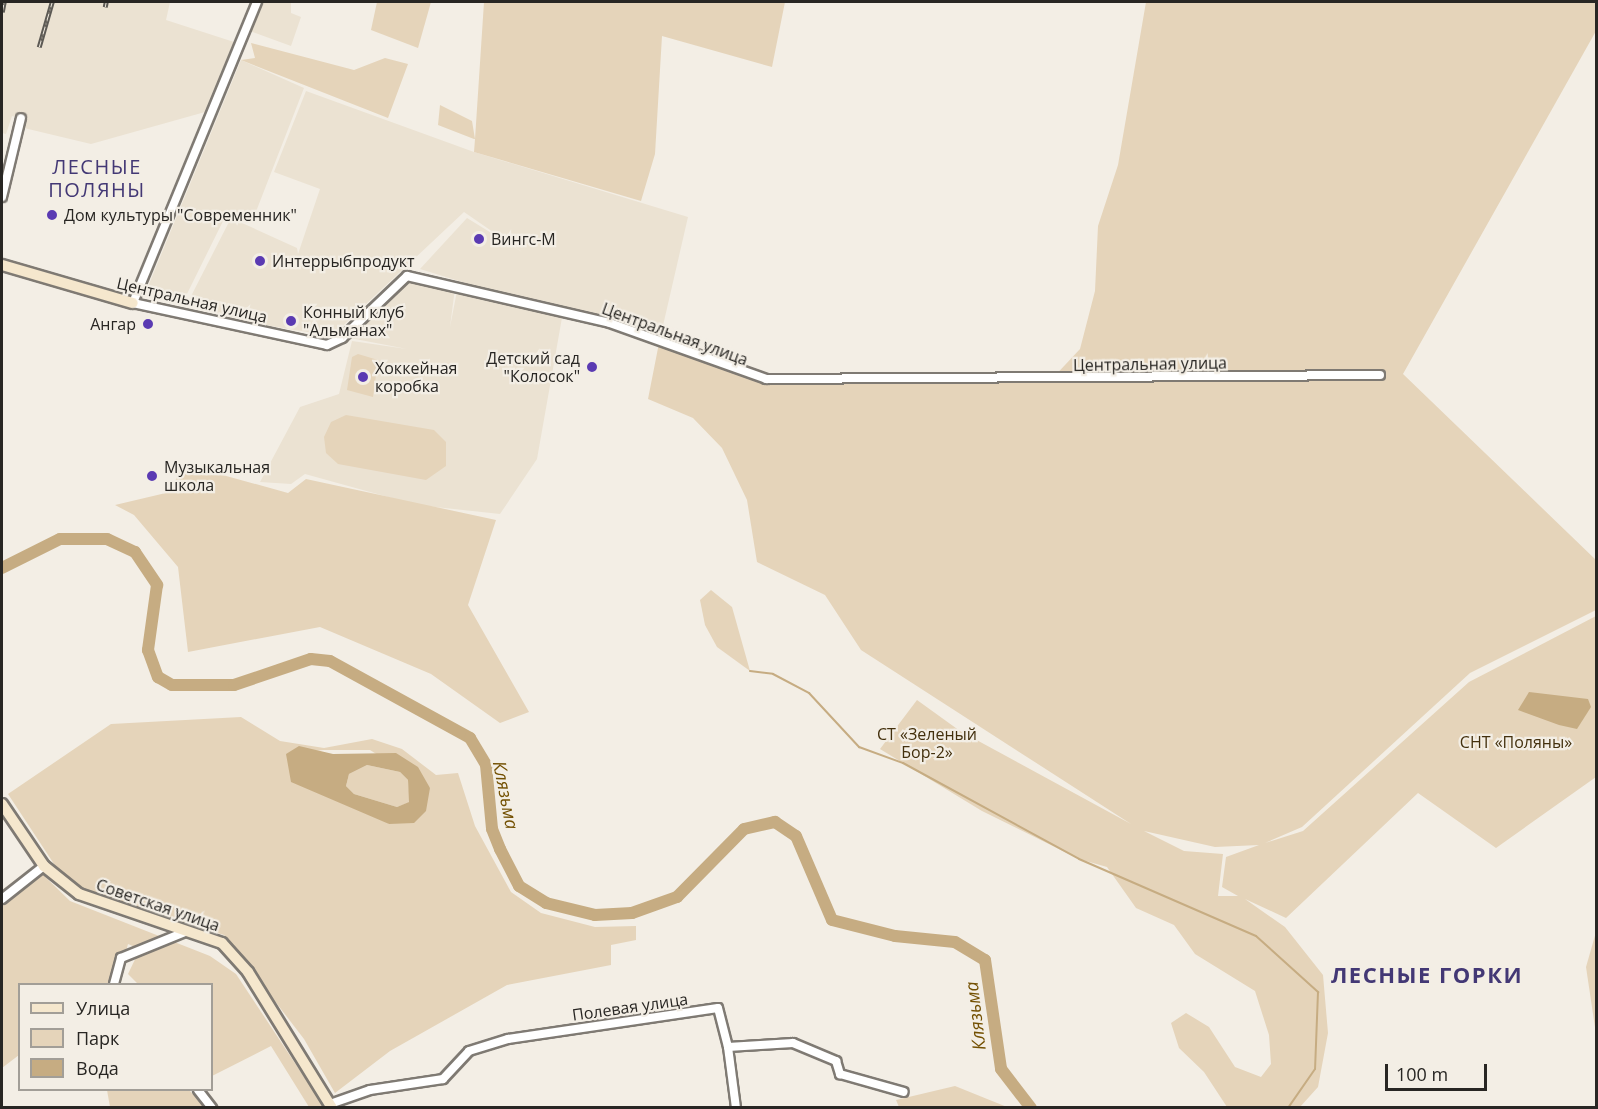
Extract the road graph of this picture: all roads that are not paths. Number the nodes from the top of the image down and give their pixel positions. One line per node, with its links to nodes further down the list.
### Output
1 (257, 2): 5 (street)
2 (21, 118): 3 (street)
3 (2, 197)
4 (2, 265): 5 (main road, Центральная улица)
5 (133, 303): 6 (street, Центральная улица)
6 (1380, 375)
7 (2, 804): 8 (main road, Советская улица)
8 (44, 866): 9 (street); 10 (main road, Советская улица)
9 (2, 899)
10 (191, 929): 11 (street); 15 (main road, Советская улица)
11 (114, 983)
12 (728, 1047): 14 (street); 15 (street, Полевая улица); 17 (street)
13 (200, 1091): 16 (street)
14 (904, 1092)
15 (331, 1106)
16 (212, 1107)
17 (736, 1107)

